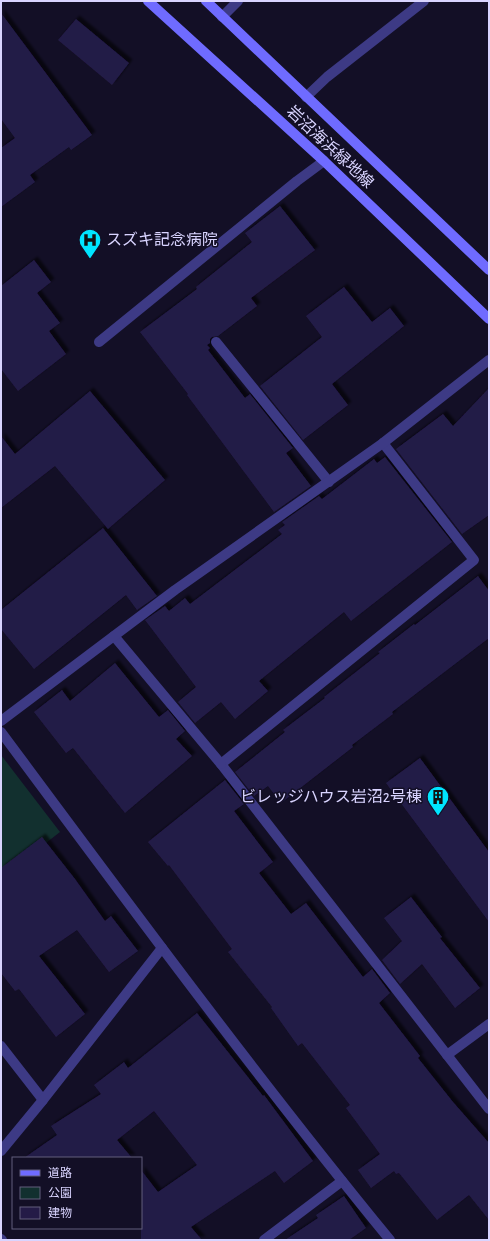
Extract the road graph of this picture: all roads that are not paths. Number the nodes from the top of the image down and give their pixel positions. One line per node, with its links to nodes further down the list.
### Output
1 (148, 1): 7 (main road, 岩沼海浜緑地線)
2 (206, 1): 5 (main road, 岩沼海浜緑地線)
3 (238, 1): 5 (street)
4 (424, 1): 6 (street)
5 (222, 17): 6 (main road, 岩沼海浜緑地線)
6 (306, 97): 8 (main road, 岩沼海浜緑地線)
7 (324, 161): 9 (main road, 岩沼海浜緑地線); 10 (street)
8 (489, 270)
9 (489, 319)
10 (99, 342)
11 (216, 342): 14 (street)
12 (489, 360): 13 (street)
13 (383, 443): 14 (street); 18 (street)
14 (329, 482): 15 (street)
15 (114, 636): 16 (street); 18 (street)
16 (1, 721)
17 (1, 732): 19 (street)
18 (221, 764): 22 (street)
19 (162, 948): 23 (street); 26 (street)
20 (489, 1024): 22 (street)
21 (1, 1046): 23 (street)
22 (447, 1055): 24 (street)
23 (43, 1100): 25 (street)
24 (489, 1110)
25 (1, 1151)
26 (342, 1181): 27 (street); 28 (street)
27 (264, 1240)
28 (390, 1240)

